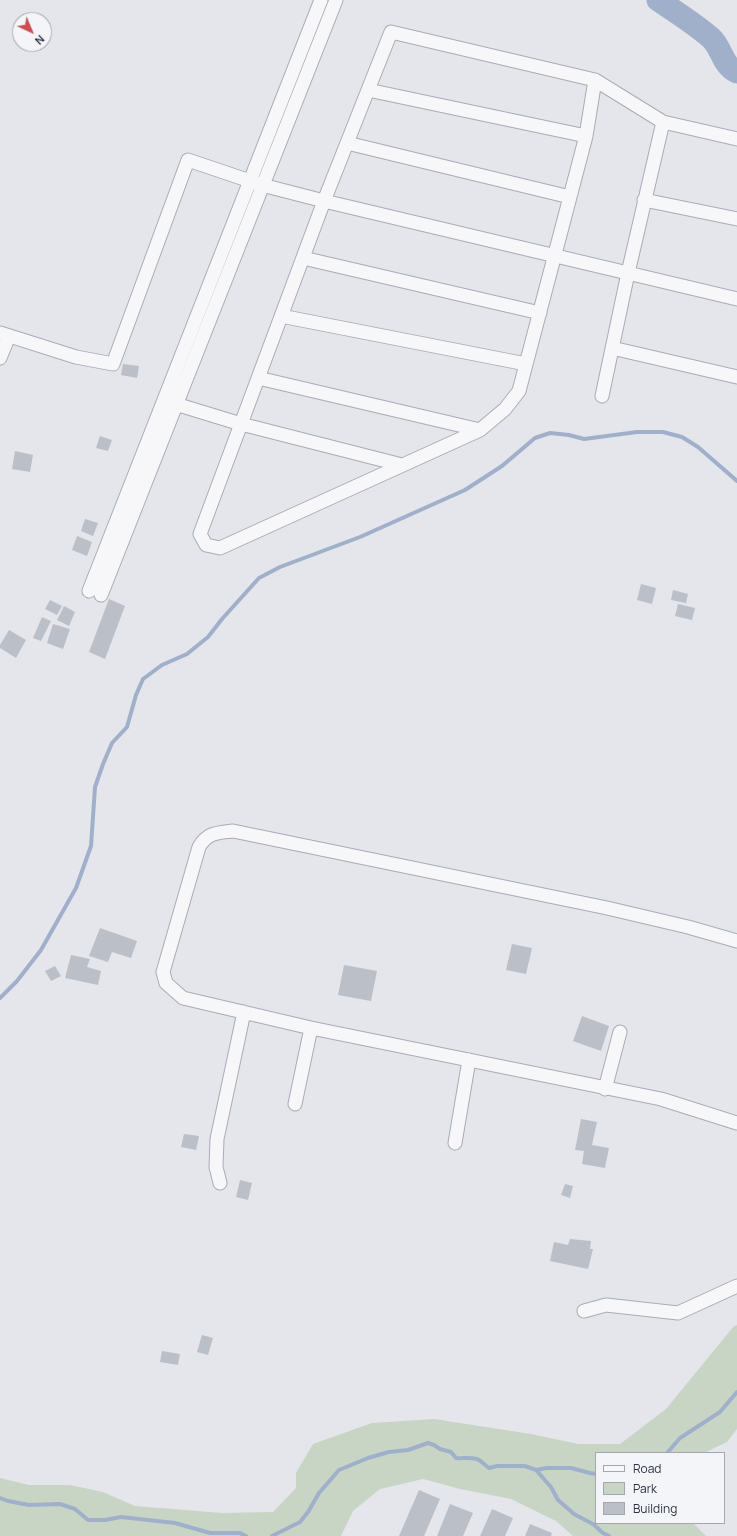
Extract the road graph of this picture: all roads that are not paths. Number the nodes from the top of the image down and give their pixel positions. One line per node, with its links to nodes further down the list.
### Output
1 (321, 0): 9 (street)
2 (336, 0): 10 (street)
3 (595, 80): 4 (street); 5 (street); 6 (street)
4 (368, 90): 6 (street); 8 (street)
5 (663, 122): 7 (street); 12 (street)
6 (586, 136): 11 (street)
7 (737, 139)
8 (347, 143): 11 (street); 13 (street)
9 (249, 180): 10 (street); 21 (street); 28 (street)
10 (262, 185): 13 (street); 29 (street)
11 (570, 197): 15 (street)
12 (644, 200): 14 (street); 17 (street)
13 (324, 201): 15 (street); 16 (street)
14 (737, 219)
15 (555, 256): 17 (street); 19 (street)
16 (303, 258): 19 (street); 20 (street)
17 (628, 273): 18 (street); 22 (street)
18 (737, 299)
19 (540, 313): 24 (street)
20 (281, 316): 24 (street); 26 (street)
21 (5, 335): 23 (street)
22 (612, 348): 25 (street); 27 (street)
23 (0, 358)
24 (526, 364): 31 (street)
25 (737, 377)
26 (258, 378): 30 (street); 31 (street)
27 (602, 396)
28 (163, 400): 29 (street); 33 (street)
29 (176, 404): 30 (street); 34 (street)
30 (241, 424): 32 (street); 32 (street)
31 (480, 430): 32 (street)
32 (402, 465)
33 (88, 591)
34 (101, 595)
35 (737, 941): 36 (street)
36 (244, 1012): 37 (street); 44 (street)
37 (310, 1028): 39 (street); 41 (street)
38 (620, 1032): 40 (street)
39 (469, 1060): 40 (street); 43 (street)
40 (605, 1089): 42 (street)
41 (295, 1104)
42 (737, 1123)
43 (455, 1143)
44 (220, 1183)
45 (737, 1286): 46 (street)
46 (584, 1311)

